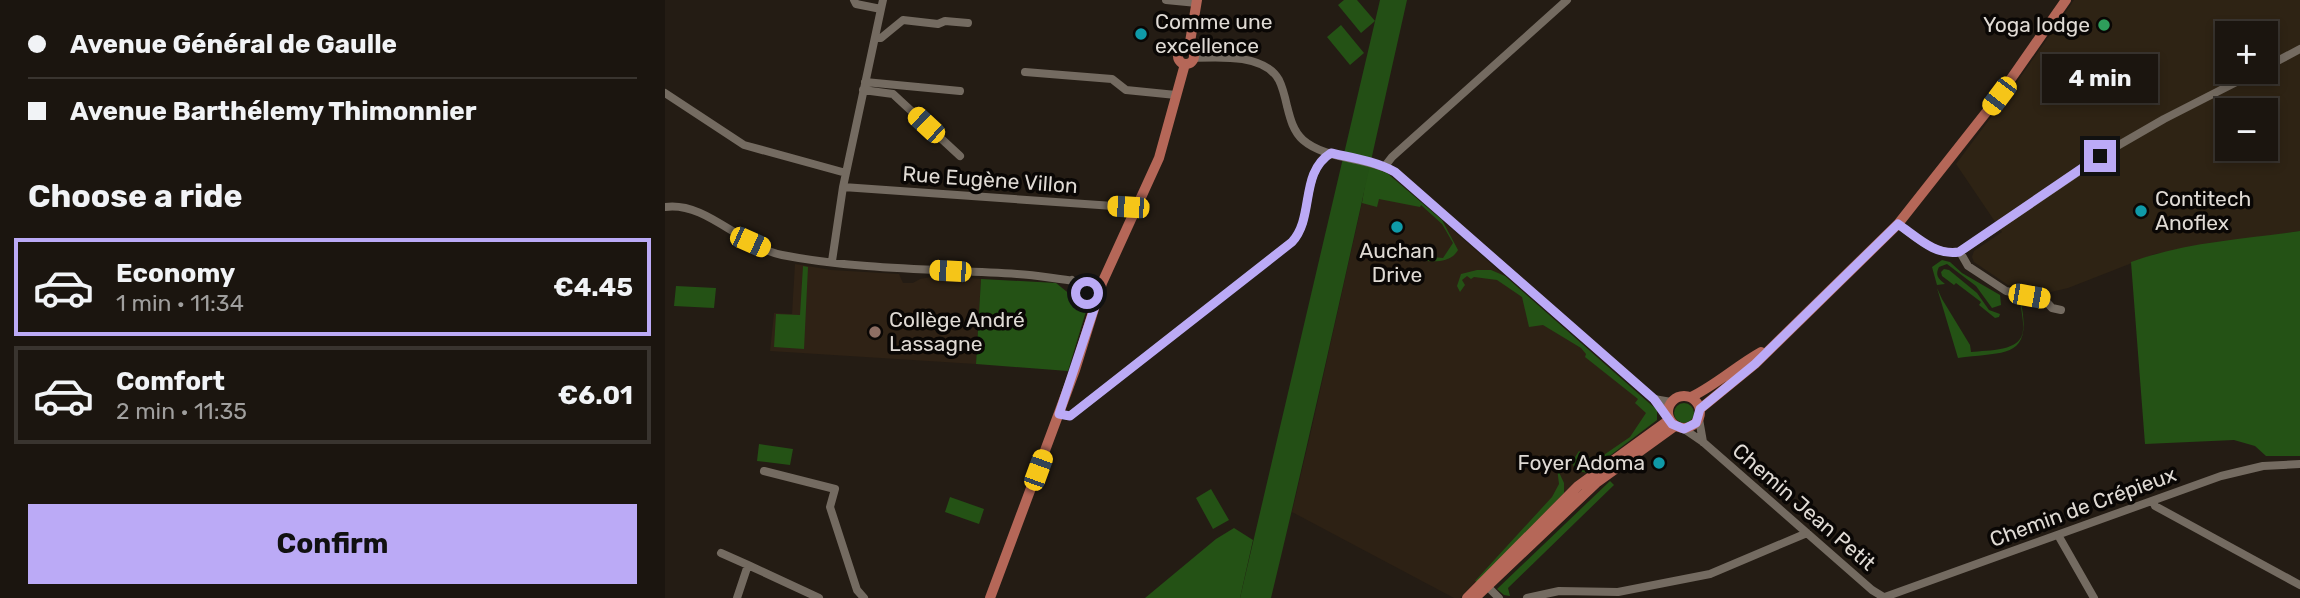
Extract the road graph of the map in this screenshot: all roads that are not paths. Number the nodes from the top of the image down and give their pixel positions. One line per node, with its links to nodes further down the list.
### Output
1 (855, 0): 6 (street)
2 (1166, 0): 5 (street)
3 (1567, 0): 20 (street)
4 (2066, 0): 25 (main road)
5 (1197, 2): 10 (main road)
6 (882, 4): 8 (street)
7 (968, 23): 8 (street)
8 (876, 38): 14 (street)
9 (2300, 49): 11 (street)
10 (1189, 57): 17 (main road); 18 (street, Chemin Jean Petit)
11 (2278, 61)
12 (1025, 72): 17 (street)
13 (2233, 84): 26 (street)
14 (864, 86): 15 (street); 19 (street); 21 (street)
15 (960, 91)
16 (665, 93): 21 (street)
17 (1176, 95): 24 (main road)
18 (1331, 153): 20 (street, Chemin Jean Petit); 36 (street)
19 (960, 156)
20 (1385, 166): 34 (street, Chemin Jean Petit)
21 (846, 173): 22 (street)
22 (843, 187): 24 (street, Rue Eugène Villon); 27 (street)
23 (665, 207): 27 (street)
24 (1134, 210): 29 (main road)
25 (1898, 224): 26 (street); 32 (main road)
26 (1959, 252): 31 (street)
27 (832, 261): 28 (street)
28 (1072, 280): 29 (street); 30 (street)
29 (1102, 283): 30 (main road)
30 (1097, 300): 36 (main road)
31 (2061, 310)
32 (1774, 345): 33 (main road); 37 (main road)
33 (1691, 397): 35 (main road); 37 (main road)
34 (1654, 399): 35 (street); 38 (street, Chemin Jean Petit)
35 (1671, 402): 38 (main road)
36 (1059, 414): 52 (main road)
37 (1699, 414): 38 (main road); 39 (street, Chemin Jean Petit)
38 (1674, 423): 39 (street, Chemin Jean Petit); 47 (main road)
39 (1703, 442): 43 (street, Chemin Jean Petit)
40 (2300, 464): 42 (street, Chemin de Crépieux)
41 (764, 471): 51 (street)
42 (2153, 501): 44 (street, Chemin de Crépieux); 48 (street)
43 (1807, 533): 56 (street); 57 (street, Chemin Jean Petit)
44 (2058, 535): 57 (street, Chemin de Crépieux); 58 (street)
45 (722, 553): 46 (street)
46 (748, 565): 49 (street); 50 (street)
47 (1486, 584): 53 (main road); 54 (main road); 55 (street)
48 (2300, 585)
49 (737, 598)
50 (819, 598)
51 (864, 598)
52 (990, 598)
53 (1467, 598)
54 (1475, 598)
55 (1499, 598)
56 (1527, 598)
57 (1883, 598)
58 (2094, 598)

